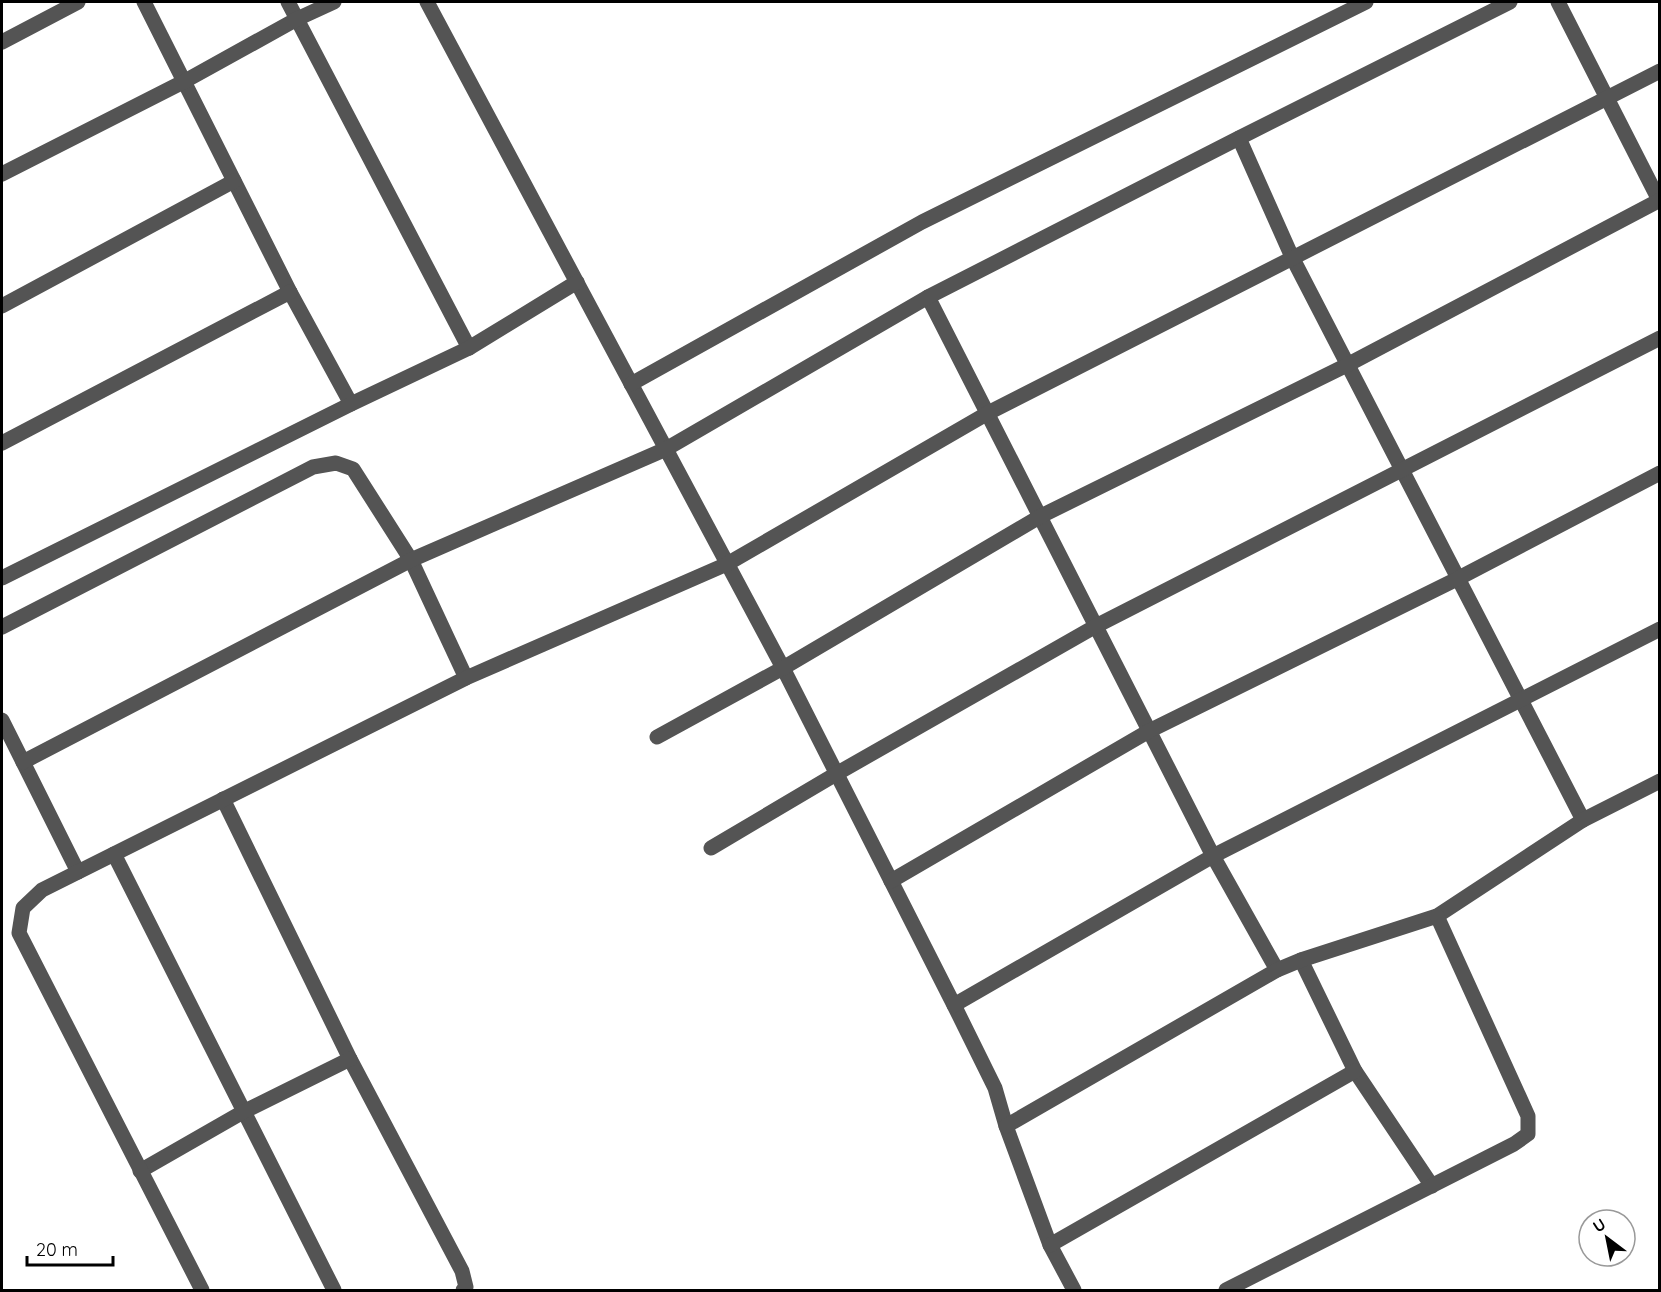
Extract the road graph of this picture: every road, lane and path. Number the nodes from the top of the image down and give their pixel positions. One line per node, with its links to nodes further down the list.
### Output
1 (78, 2): 10 (street)
2 (144, 2): 12 (street)
3 (288, 2): 9 (street)
4 (334, 2): 9 (street)
5 (427, 2): 19 (street)
6 (1366, 2): 26 (street)
7 (1510, 2): 14 (street)
8 (1558, 2): 13 (street)
9 (297, 19): 12 (street); 24 (street)
10 (2, 42)
11 (1659, 71): 13 (street)
12 (185, 81): 15 (street); 16 (street)
13 (1607, 98): 17 (street); 18 (street)
14 (1239, 138): 18 (street); 21 (street)
15 (2, 174)
16 (234, 181): 20 (street); 22 (street)
17 (1659, 201): 25 (street)
18 (1292, 258): 25 (street); 28 (street)
19 (578, 282): 24 (street); 26 (street)
20 (290, 292): 27 (street); 29 (street)
21 (928, 297): 28 (street); 30 (street)
22 (2, 306)
23 (1659, 338): 31 (street)
24 (469, 348): 27 (street)
25 (1347, 365): 31 (street); 33 (street)
26 (631, 384): 30 (street)
27 (351, 404): 36 (street)
28 (988, 413): 33 (street); 35 (street)
29 (2, 443)
30 (666, 449): 34 (street); 35 (street)
31 (1401, 469): 37 (street); 38 (street)
32 (1659, 473): 37 (street)
33 (1041, 516): 38 (street); 41 (street)
34 (411, 560): 39 (street); 42 (street); 47 (street)
35 (727, 564): 41 (street); 42 (street)
36 (2, 578)
37 (1457, 579): 43 (street); 45 (street)
38 (1096, 626): 45 (street); 48 (street)
39 (2, 627)
40 (1659, 629): 43 (street)
41 (783, 668): 46 (street); 48 (street)
42 (466, 678): 50 (street)
43 (1520, 700): 51 (street); 54 (street)
44 (2, 720): 47 (street)
45 (1149, 731): 54 (street); 56 (street)
46 (657, 737)
47 (23, 762): 55 (street)
48 (836, 774): 52 (street); 56 (street)
49 (1659, 782): 51 (street)
50 (223, 799): 53 (street); 61 (street)
51 (1583, 820): 57 (street)
52 (711, 848)
53 (114, 854): 55 (street); 63 (street)
54 (1213, 856): 59 (street); 60 (street)
55 (78, 872): 65 (street)
56 (891, 881): 60 (street)
57 (1437, 916): 58 (street); 66 (street)
58 (1301, 960): 59 (street); 62 (street)
59 (1277, 970): 64 (street)
60 (954, 1005): 64 (street)
61 (350, 1059): 63 (street); 70 (street)
62 (1355, 1071): 66 (street); 67 (street)
63 (243, 1112): 65 (street); 69 (street)
64 (1006, 1126): 67 (street)
65 (140, 1171): 68 (street)
66 (1432, 1186): 72 (street)
67 (1050, 1245): 71 (street)
68 (202, 1290)
69 (334, 1290)
70 (463, 1290)
71 (1074, 1290)
72 (1226, 1290)

